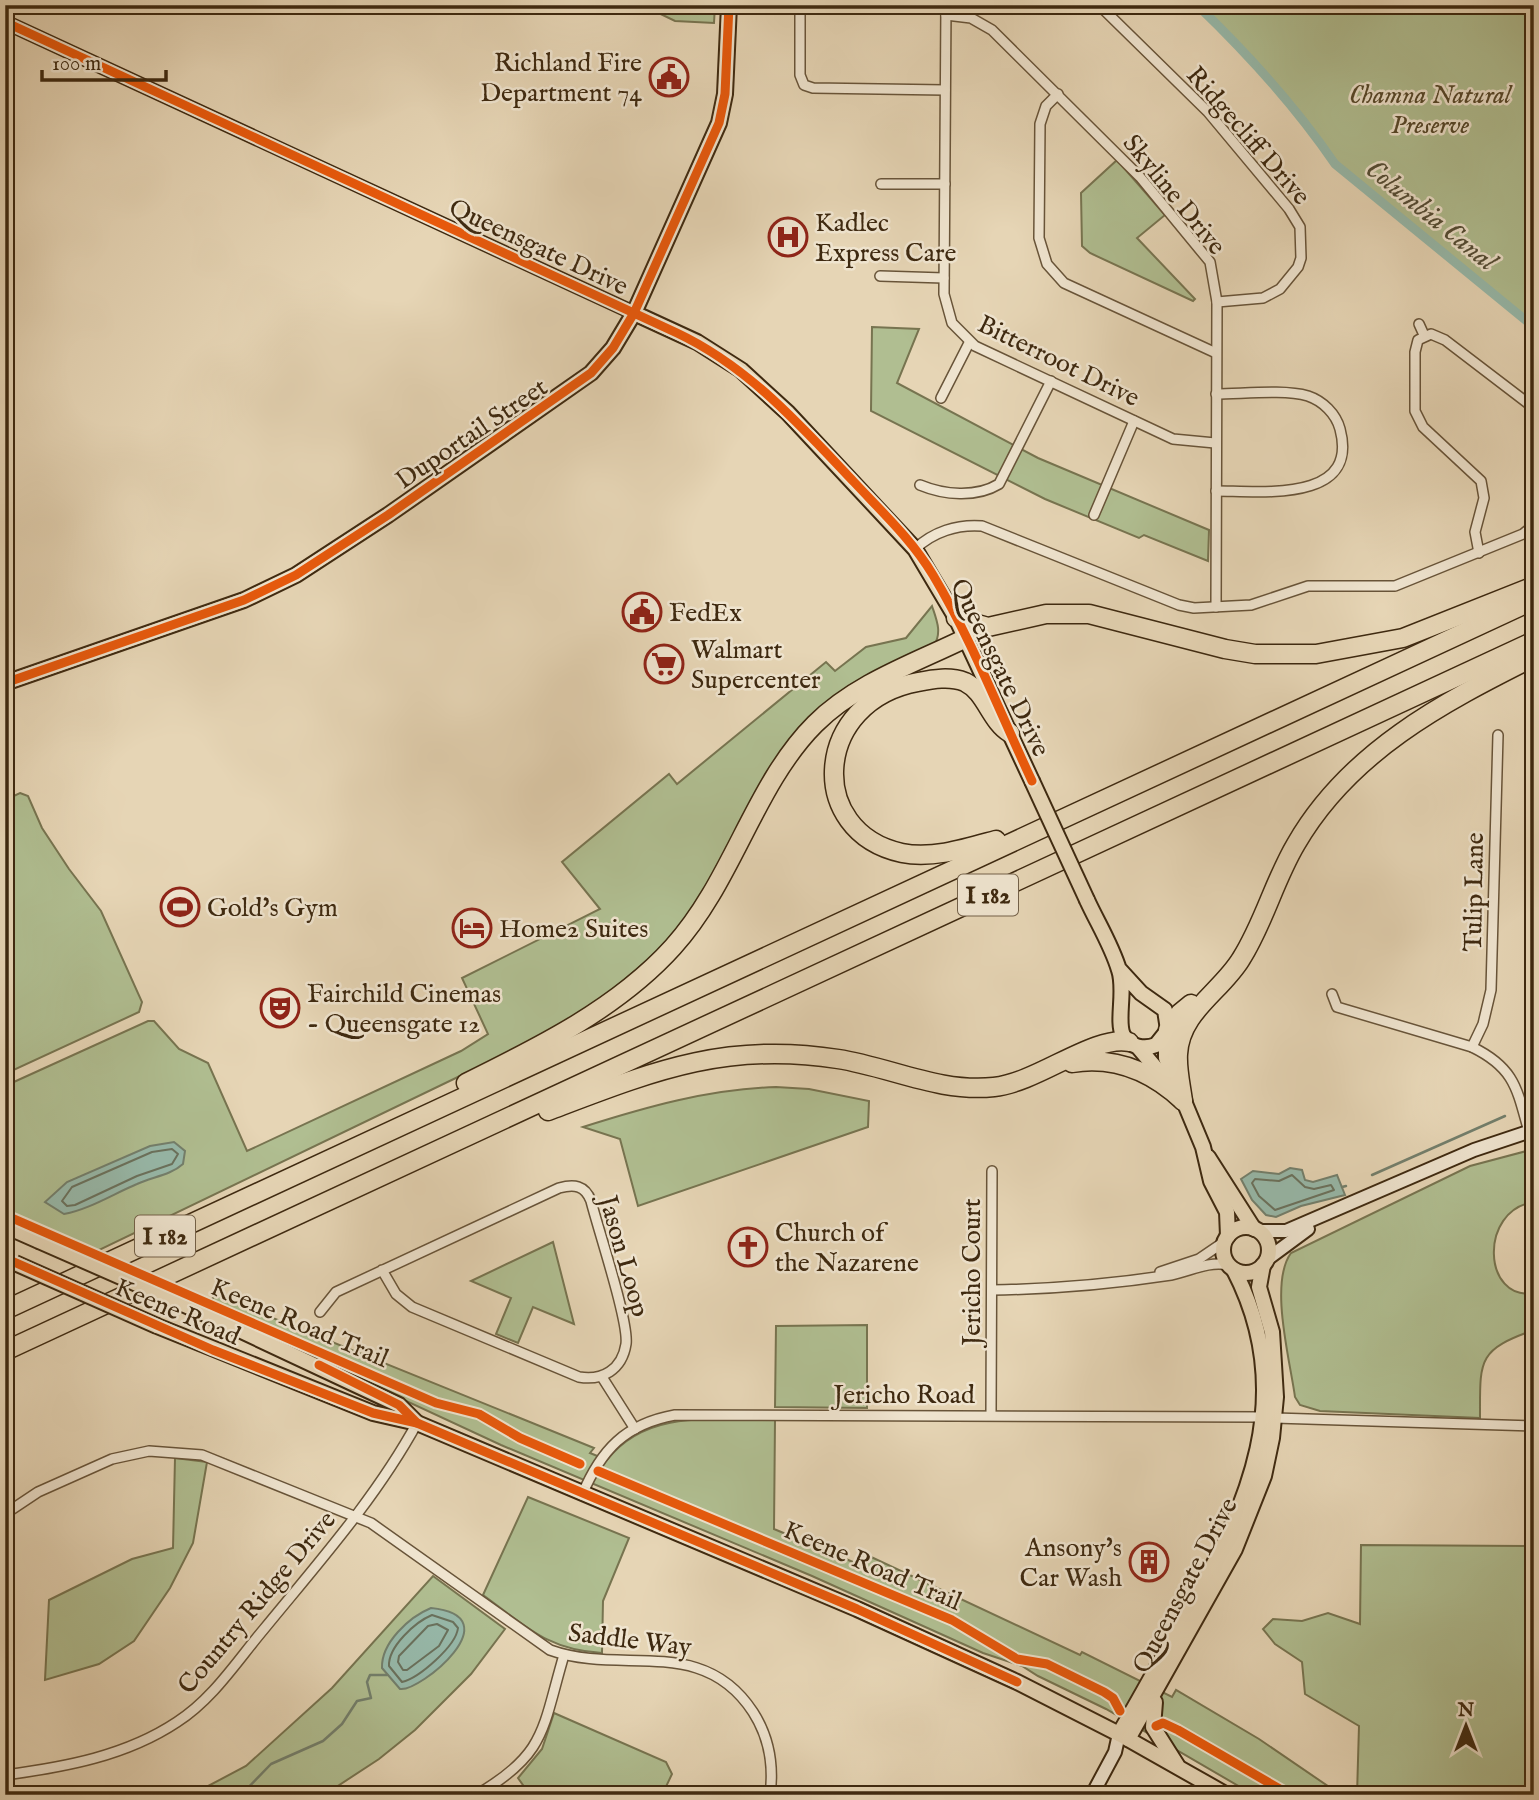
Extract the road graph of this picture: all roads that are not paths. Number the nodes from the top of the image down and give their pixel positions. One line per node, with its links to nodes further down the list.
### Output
1 (729, 5): 13 (main road, Duportail Street)
2 (800, 5): 6 (street)
3 (1099, 5): 12 (street, Ridgecliff Drive)
4 (946, 10): 6 (street, Bitterroot Drive); 7 (street, Skyline Drive)
5 (5, 22): 13 (street, Queensgate Drive)
6 (945, 90): 9 (street, Bitterroot Drive)
7 (1058, 94): 12 (street, Skyline Drive); 17 (street)
8 (881, 184): 9 (street)
9 (945, 184): 11 (street, Bitterroot Drive)
10 (880, 276): 11 (street)
11 (944, 278): 16 (street, Bitterroot Drive)
12 (1217, 302): 17 (street, Skyline Drive)
13 (634, 313): 28 (main road, Queensgate Drive); 37 (main road, Duportail Street)
14 (1419, 324): 15 (street)
15 (1424, 335): 21 (street); 29 (street)
16 (969, 343): 18 (street, Bitterroot Drive); 20 (street)
17 (1216, 353): 19 (street, Skyline Drive)
18 (1051, 381): 22 (street, Bitterroot Drive); 24 (street)
19 (1216, 394): 23 (street, Skyline Drive); 25 (street)
20 (941, 398)
21 (1534, 408)
22 (1134, 421): 23 (street, Bitterroot Drive); 26 (street)
23 (1215, 443): 25 (street, Skyline Drive)
24 (920, 485)
25 (1216, 491): 32 (street, Skyline Drive)
26 (1094, 515)
27 (1534, 525): 29 (street)
28 (915, 549): 32 (street); 33 (main road, Queensgate Drive)
29 (1479, 553): 32 (street)
30 (1534, 586): 33 (highway)
31 (1534, 600): 40 (highway, I 182)
32 (1216, 607)
33 (956, 618): 34 (main road, Queensgate Drive)
34 (966, 638): 38 (main road, Queensgate Drive); 52 (highway)
35 (1534, 641): 50 (highway, I 182)
36 (1534, 657): 42 (highway)
37 (5, 683)
38 (1010, 733): 40 (highway); 41 (main road, Queensgate Drive, bridge)
39 (1498, 736): 46 (street, Tulip Lane)
40 (1095, 803): 52 (highway, I 182)
41 (1119, 969): 44 (main road); 45 (main road)
42 (1223, 983): 44 (highway); 48 (highway)
43 (1332, 994): 46 (street)
44 (1167, 1032): 45 (main road); 48 (main road)
45 (1133, 1044): 47 (highway); 48 (main road)
46 (1472, 1047): 49 (street)
47 (1059, 1066): 48 (highway); 50 (highway)
48 (1183, 1101): 51 (main road)
49 (1531, 1131): 54 (street)
50 (443, 1148): 66 (highway, I 182)
51 (1206, 1154): 56 (main road); 57 (main road)
52 (324, 1162): 64 (highway, I 182)
53 (992, 1171): 63 (street, Jericho Court)
54 (1330, 1214): 56 (street); 59 (street)
55 (5, 1226): 70 (main road, Keene Road, bridge)
56 (1257, 1230): 57 (main road); 59 (main road)
57 (1226, 1239): 60 (main road); 62 (street)
58 (10, 1261): 70 (main road, Keene Road, bridge)
59 (1265, 1262): 60 (main road); 69 (main road, Queensgate Drive)
60 (1232, 1268): 62 (street); 69 (main road)
61 (382, 1270): 65 (street, Jason Loop); 67 (street); 67 (street, Jason Loop)
62 (1149, 1276): 63 (street)
63 (992, 1290): 68 (street, Jericho Court)
64 (5, 1310)
65 (320, 1312)
66 (5, 1351)
67 (602, 1377): 72 (street)
68 (991, 1415): 69 (street, Jericho Road); 72 (street, Jericho Road)
69 (1269, 1418): 71 (street, Jericho Road); 77 (main road, Queensgate Drive); 78 (main road, Queensgate Drive)
70 (417, 1423): 73 (main road, Keene Road); 75 (street, Country Ridge Drive)
71 (1534, 1426)
72 (635, 1429): 73 (street, Jericho Road)
73 (582, 1495): 78 (main road, Keene Road)
74 (5, 1514): 75 (street, Saddle Way)
75 (356, 1516): 76 (street, Saddle Way); 80 (street, Country Ridge Drive)
76 (564, 1655): 81 (street); 82 (street, Saddle Way)
77 (1157, 1690): 78 (main road, Queensgate Drive); 79 (main road)
78 (1124, 1736): 79 (main road, Keene Road); 83 (street, Queensgate Drive)
79 (1178, 1766): 84 (main road, Keene Road)
80 (5, 1775)
81 (476, 1795)
82 (770, 1795)
83 (1092, 1795)
84 (1227, 1795)

